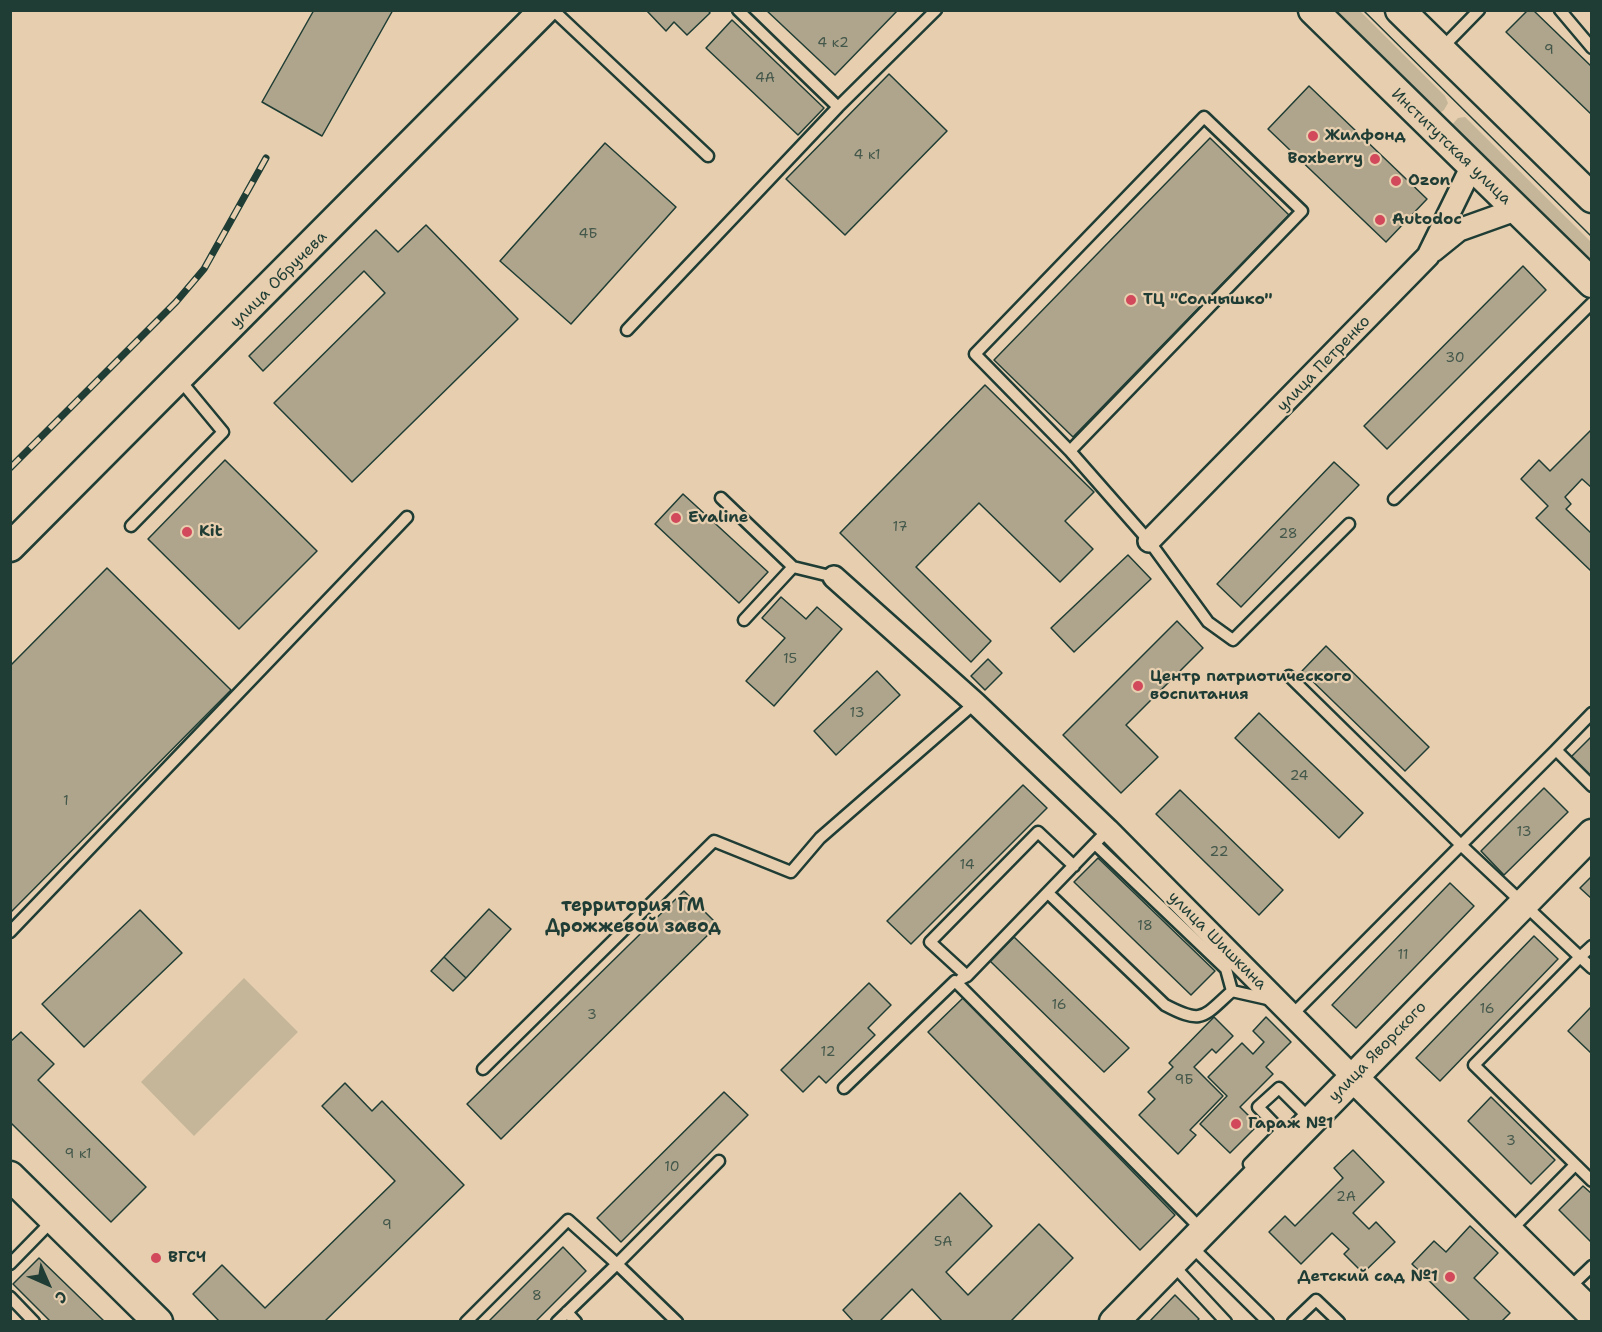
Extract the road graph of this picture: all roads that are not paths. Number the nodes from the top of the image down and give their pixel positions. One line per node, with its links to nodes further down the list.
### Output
1 (544, 10): 20 (main road, улица Обручева)
2 (553, 10): 12 (lane)
3 (738, 10): 11 (lane)
4 (936, 10): 11 (lane)
5 (1313, 10): 13 (main road, Институтская улица)
6 (1400, 10): 10 (main road)
7 (1479, 10): 10 (lane)
8 (1560, 10): 9 (lane)
9 (1590, 45)
10 (1440, 50): 14 (main road)
11 (838, 107): 19 (lane)
12 (708, 156)
13 (1471, 168): 15 (main road, Институтская улица); 16 (street, улица Петренко)
14 (1592, 198)
15 (1515, 210): 16 (street); 17 (main road, Институтская улица)
16 (1428, 256): 27 (street, улица Петренко)
17 (1592, 283)
18 (1592, 303): 23 (lane)
19 (627, 330)
20 (180, 380): 26 (lane); 28 (main road, улица Обручева)
21 (1070, 451): 21 (lane); 27 (lane)
22 (721, 498): 29 (lane)
23 (1394, 499)
24 (407, 517): 43 (lane)
25 (1349, 524): 27 (lane)
26 (131, 526)
27 (1149, 541)
28 (10, 547)
29 (793, 567): 30 (lane); 31 (lane)
30 (834, 577): 33 (street, улица Шишкина)
31 (744, 620)
32 (1289, 676): 39 (lane)
33 (975, 703): 38 (street, улица Шишкина); 51 (lane)
34 (1592, 713): 35 (lane)
35 (1556, 750): 36 (lane); 39 (lane)
36 (1592, 786)
37 (1592, 834): 42 (main road, улица Яворского)
38 (1102, 837): 40 (lane); 49 (lane); 50 (street, улица Шишкина)
39 (1461, 845): 42 (lane); 50 (lane)
40 (1074, 866): 41 (lane); 47 (lane)
41 (1048, 893): 47 (lane); 49 (lane)
42 (1522, 903): 45 (lane); 52 (main road, улица Яворского)
43 (10, 932)
44 (1592, 946): 45 (lane)
45 (1580, 957): 46 (lane); 56 (lane)
46 (1592, 968)
47 (967, 976): 48 (lane)
48 (955, 981): 53 (lane); 62 (lane)
49 (1232, 991): 50 (lane)
50 (1285, 1008): 52 (street, улица Шишкина)
51 (483, 1070)
52 (1354, 1078): 54 (main road, улица Яворского); 61 (main road, улица Шишкина)
53 (844, 1088)
54 (1311, 1120): 57 (main road, улица Яворского); 57 (lane)
55 (719, 1161): 64 (lane)
56 (1575, 1165): 59 (lane); 61 (lane)
57 (1257, 1175): 62 (main road, улица Яворского)
58 (10, 1176): 60 (main road)
59 (1592, 1181)
60 (54, 1219): 63 (lane); 71 (main road)
61 (1510, 1232): 66 (main road, улица Шишкина)
62 (1188, 1247): 76 (main road, улица Яворского); 77 (lane); 78 (lane)
63 (10, 1264)
64 (617, 1264): 68 (lane); 72 (lane); 75 (lane)
65 (1592, 1266): 66 (lane)
66 (1567, 1290): 69 (main road, улица Шишкина)
67 (10, 1298): 70 (lane)
68 (567, 1312): 73 (lane); 74 (lane)
69 (1592, 1314)
70 (34, 1322)
71 (158, 1322)
72 (466, 1322)
73 (557, 1322)
74 (576, 1322)
75 (677, 1322)
76 (1114, 1322)
77 (1226, 1322)
78 (1268, 1322)
79 (1293, 1322): 80 (lane)
80 (1339, 1322)

